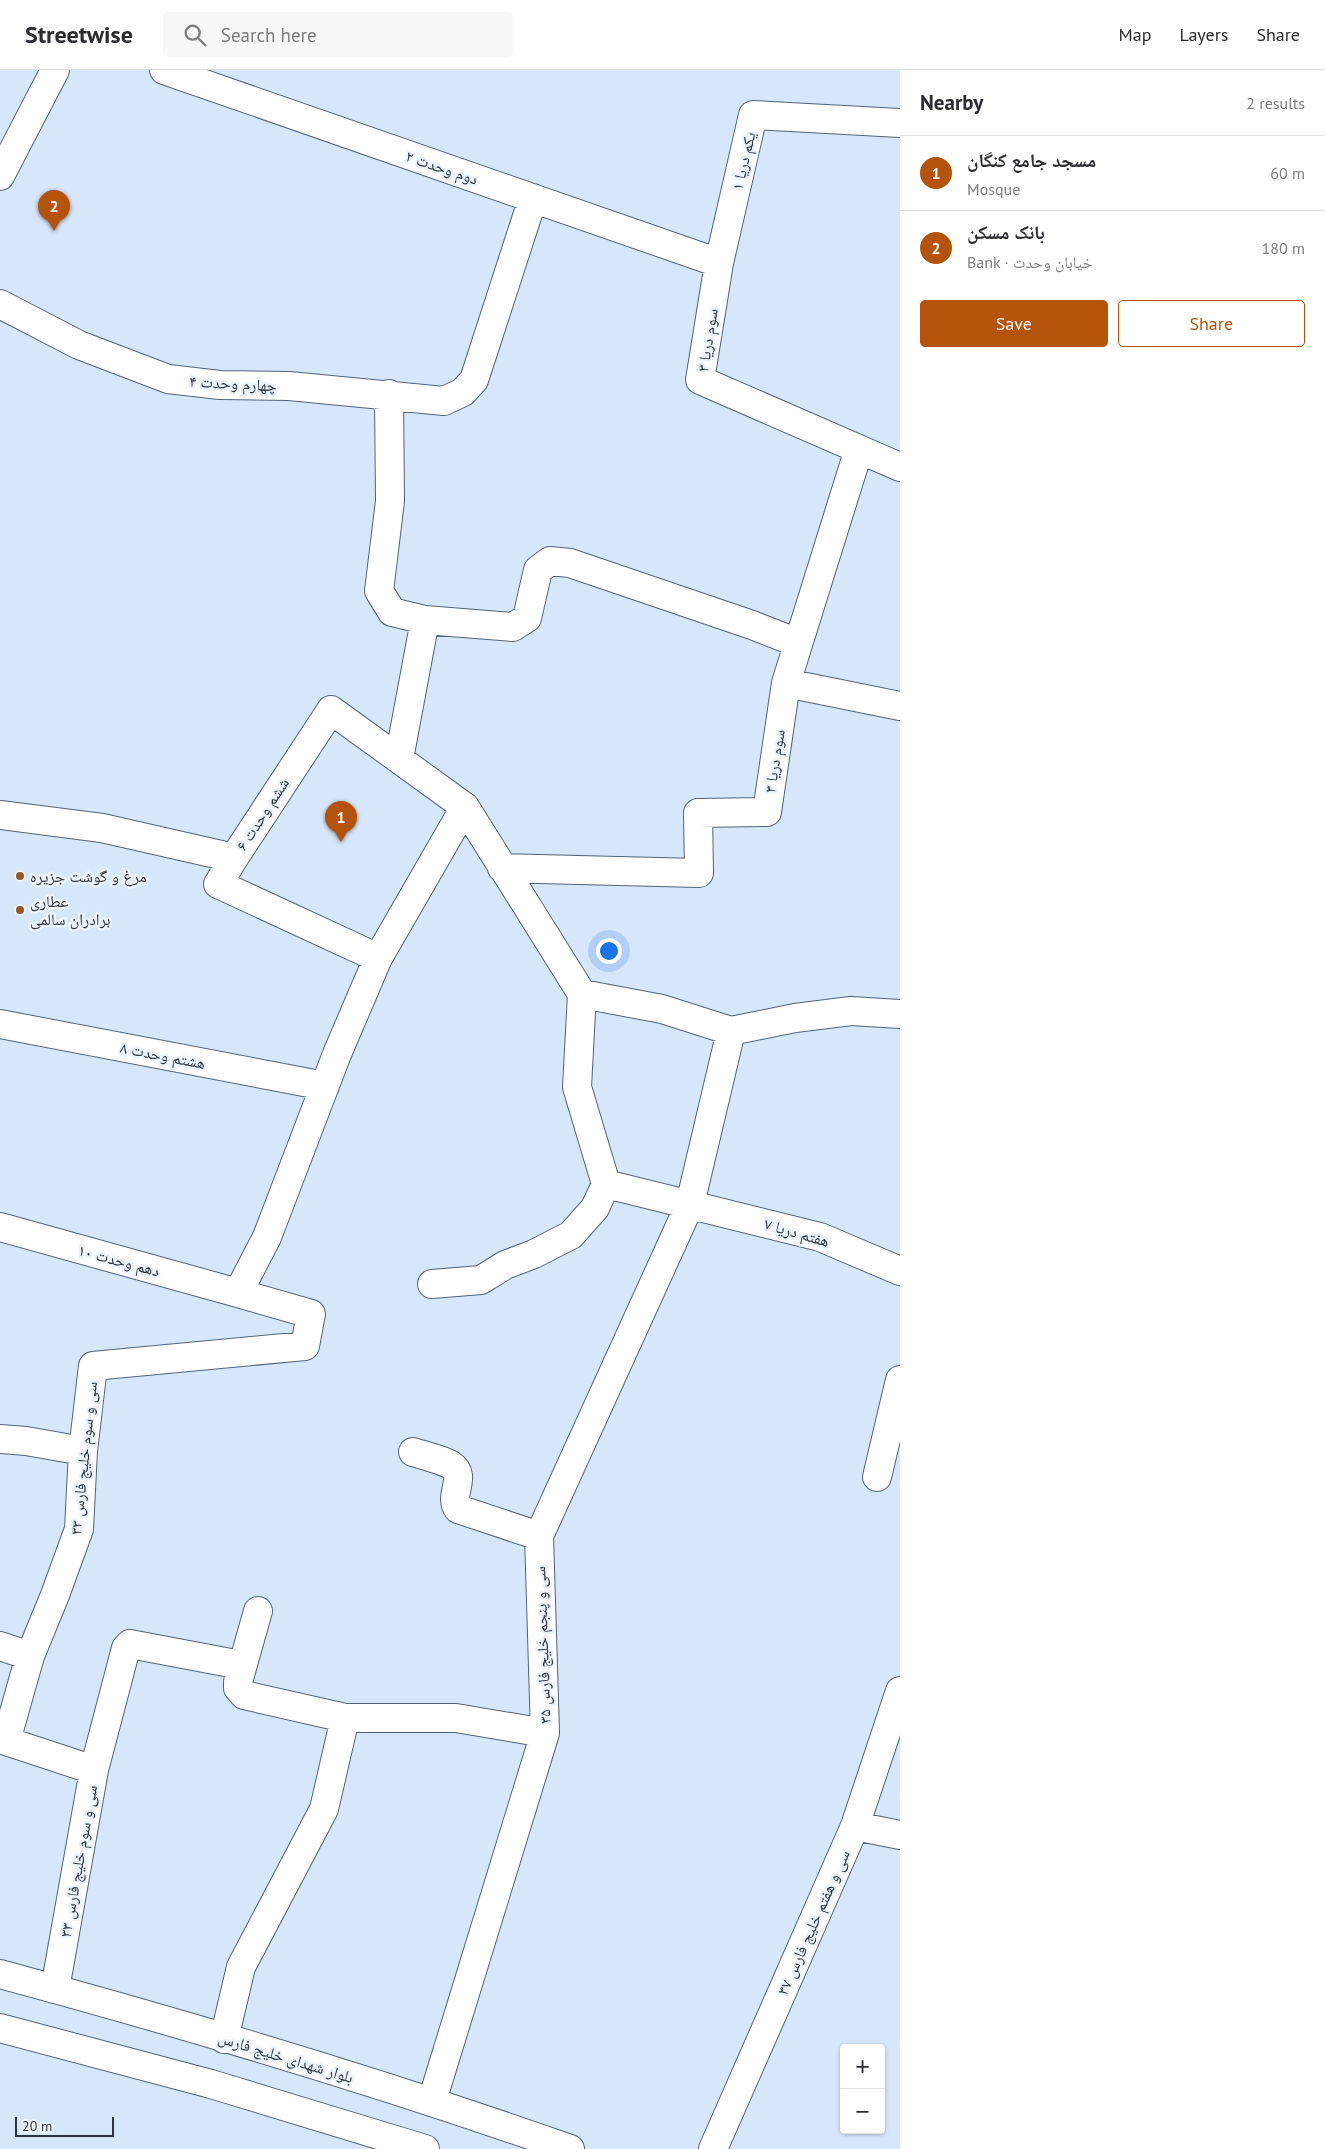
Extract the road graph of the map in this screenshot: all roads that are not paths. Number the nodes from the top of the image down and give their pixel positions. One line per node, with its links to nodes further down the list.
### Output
1 (54, 70): 4 (street)
2 (164, 70): 5 (street, دوم وحدت ۲)
3 (900, 123): 6 (street, یکم دریا ۱)
4 (0, 176)
5 (533, 198): 6 (street, دوم وحدت ۲); 8 (street, چهارم وحدت ۴)
6 (719, 263): 9 (street, سوم دریا ۳)
7 (0, 304): 8 (street, چهارم وحدت ۴)
8 (389, 394): 11 (street)
9 (859, 449): 10 (street, سوم دریا ۳); 12 (street)
10 (900, 467)
11 (425, 620): 12 (street); 15 (street)
12 (798, 643): 13 (street)
13 (786, 682): 14 (street); 19 (street, سوم دریا ۳)
14 (900, 706)
15 (399, 758): 16 (street, ششم وحدت ۶); 18 (street, ششم وحدت ۶)
16 (466, 806): 19 (street); 20 (street)
17 (0, 815): 18 (street, ششم وحدت ۶)
18 (234, 858): 20 (street)
19 (502, 868): 21 (street)
20 (378, 958): 25 (street)
21 (582, 994): 24 (street); 26 (street)
22 (900, 1014): 24 (street)
23 (0, 1024): 25 (street, هشتم وحدت ۸)
24 (731, 1031): 27 (street, سی و پنجم خلیج فارس ۳۵)
25 (326, 1086): 31 (street)
26 (606, 1184): 27 (street, هفتم دریا ۷); 30 (street)
27 (690, 1204): 29 (street, هفتم دریا ۷); 37 (street, سی و پنجم خلیج فارس ۳۵)
28 (0, 1227): 31 (street, دهم وحدت ۱۰)
29 (900, 1271)
30 (432, 1284)
31 (238, 1293): 34 (street, سی و سوم خلیج فارس ۳۳)
32 (900, 1380): 36 (street)
33 (0, 1439): 34 (street)
34 (83, 1451): 40 (street, سی و سوم خلیج فارس ۳۳)
35 (413, 1452): 37 (street)
36 (877, 1477)
37 (539, 1536): 44 (street, سی و پنجم خلیج فارس ۳۵)
38 (258, 1611): 41 (street)
39 (0, 1646): 40 (street)
40 (30, 1656): 45 (street, سی و سوم خلیج فارس ۳۳)
41 (241, 1665): 43 (street); 46 (street)
42 (900, 1691): 47 (street, سی و هفتم خلیج فارس ۳۷)
43 (345, 1718): 44 (street); 52 (street)
44 (544, 1733): 53 (street, سی و پنجم خلیج فارس ۳۵)
45 (3, 1740): 46 (street, سی و سوم خلیج فارس ۳۳)
46 (94, 1770): 50 (street, سی و سوم خلیج فارس ۳۳)
47 (855, 1826): 48 (street); 57 (street, سی و هفتم خلیج فارس ۳۷)
48 (900, 1835)
49 (0, 1974): 50 (street, بلوار شهدای خلیج فارس)
50 (55, 1989): 52 (street, بلوار شهدای خلیج فارس)
51 (0, 2028): 55 (street)
52 (224, 2039): 53 (street, بلوار شهدای خلیج فارس)
53 (432, 2101): 54 (street, بلوار شهدای خلیج فارس)
54 (515, 2139): 56 (street, بلوار شهدای خلیج فارس)
55 (425, 2149)
56 (570, 2149)
57 (713, 2149)

